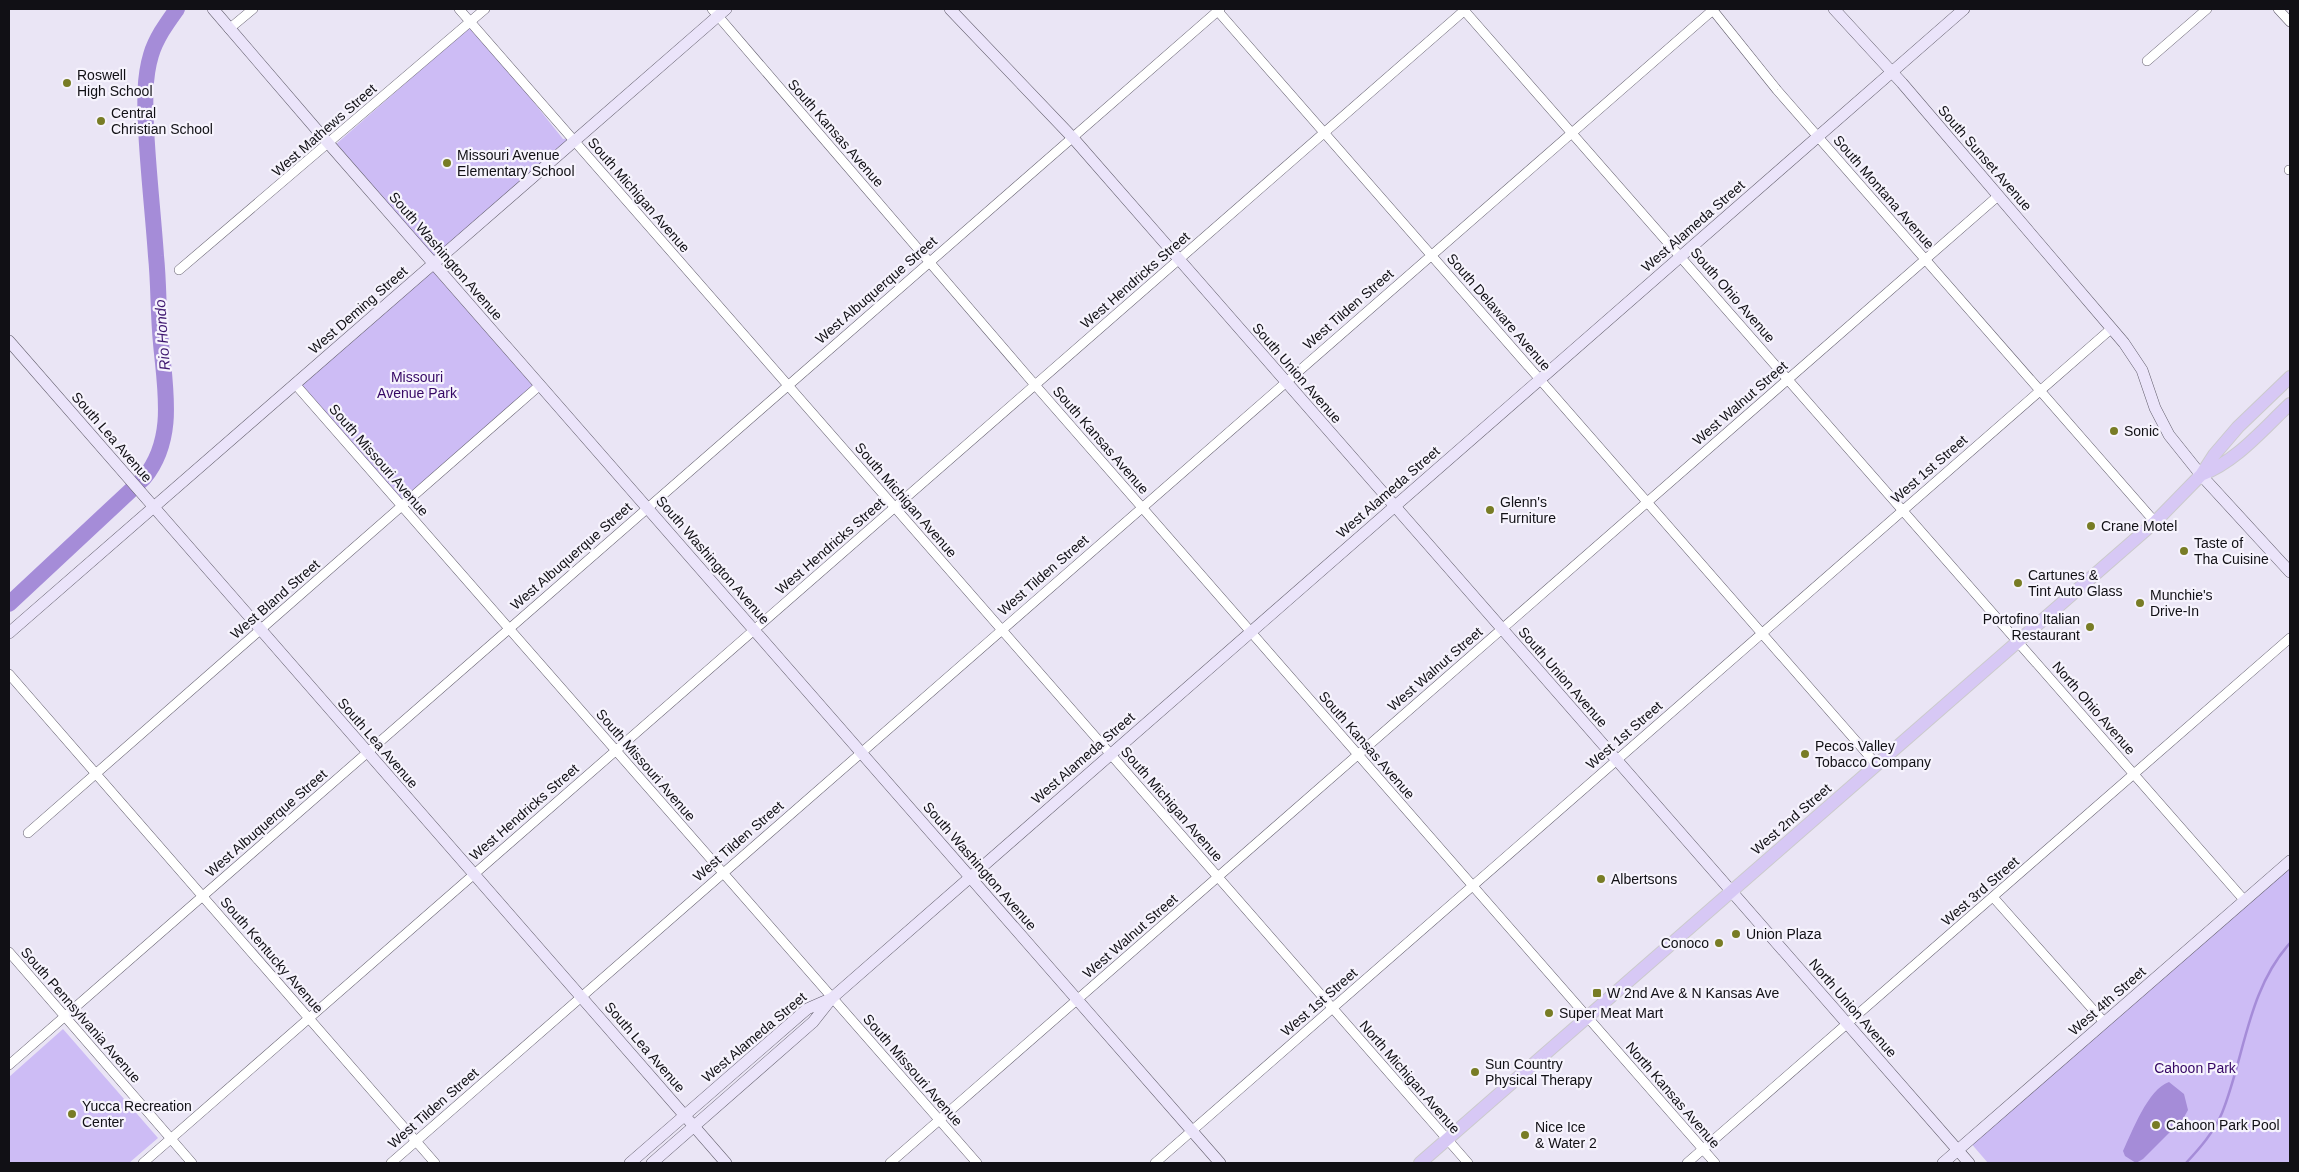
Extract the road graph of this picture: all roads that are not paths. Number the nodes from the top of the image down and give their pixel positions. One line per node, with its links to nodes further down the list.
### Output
1 (213, 9): 16 (street, South Washington Avenue)
2 (253, 9): 16 (street)
3 (458, 9): 14 (street, South Michigan Avenue)
4 (486, 9): 14 (street, West Mathews Street)
5 (950, 9): 22 (street, South Union Avenue)
6 (1218, 9): 19 (street, South Delaware Avenue); 22 (street, West Albuquerque Street)
7 (1465, 9): 19 (street, West Hendricks Street); 20 (street, South Ohio Avenue)
8 (1713, 9): 20 (street, West Tilden Street); 21 (street, South Montana Avenue)
9 (1834, 9): 18 (street, South Sunset Avenue)
10 (1964, 9): 18 (street, West Alameda Street)
11 (2207, 9): 17 (street)
12 (2278, 9): 15 (street)
13 (719, 11): 23 (street, West Deming Street); 30 (street, South Kansas Avenue)
14 (470, 22): 23 (street, South Michigan Avenue); 24 (street, West Mathews Street)
15 (2290, 22)
16 (229, 30): 24 (street, South Washington Avenue)
17 (2147, 60)
18 (1892, 72): 21 (street, West Alameda Street); 25 (street, South Sunset Avenue)
19 (1324, 132): 26 (street, South Delaware Avenue); 29 (street, West Hendricks Street)
20 (1572, 132): 26 (street, West Tilden Street); 27 (street, South Ohio Avenue)
21 (1817, 137): 27 (street, West Alameda Street); 28 (street, South Montana Avenue)
22 (1073, 138): 29 (street, South Union Avenue); 30 (street, West Albuquerque Street)
23 (574, 141): 31 (street, West Deming Street); 41 (street, South Michigan Avenue)
24 (329, 144): 31 (street, South Washington Avenue); 32 (street, West Mathews Street)
25 (1998, 196): 28 (street, West Walnut Street); 33 (street, South Sunset Avenue)
26 (1431, 255): 36 (street, South Delaware Avenue); 38 (street, West Tilden Street)
27 (1680, 257): 36 (street, West Alameda Street); 37 (street, South Ohio Avenue)
28 (1925, 259): 37 (street, West Walnut Street); 43 (street, South Montana Avenue)
29 (1178, 260): 38 (street, South Union Avenue); 42 (street, West Hendricks Street)
30 (929, 262): 41 (street, West Albuquerque Street); 42 (street, South Kansas Avenue)
31 (434, 264): 39 (street, West Deming Street); 40 (street, South Washington Avenue)
32 (179, 270)
33 (2112, 328): 43 (street, West 1st Street); 45 (street, South Sunset Avenue)
34 (9, 341): 50 (street, South Lea Avenue)
35 (2290, 377): 45 (main road, West 2nd Street)
36 (1540, 379): 46 (street, South Delaware Avenue); 49 (street, West Alameda Street)
37 (1788, 379): 46 (street, West Walnut Street); 53 (street, South Ohio Avenue)
38 (1285, 382): 48 (street, West Tilden Street); 49 (street, South Union Avenue)
39 (295, 384): 47 (street, South Missouri Avenue); 50 (street, West Deming Street)
40 (540, 385): 47 (street, West Bland Street); 51 (street, South Washington Avenue)
41 (788, 385): 51 (street, West Albuquerque Street); 52 (street, South Michigan Avenue)
42 (1035, 385): 48 (street, South Kansas Avenue); 52 (street, West Hendricks Street)
43 (2040, 391): 53 (street, West 1st Street); 54 (street, South Montana Avenue)
44 (2290, 404): 45 (main road, West 2nd Street)
45 (2201, 474): 54 (main road, West 2nd Street); 55 (street, South Sunset Avenue)
46 (1647, 502): 60 (street, West Walnut Street); 63 (street, South Delaware Avenue)
47 (402, 506): 56 (street, South Missouri Avenue); 57 (street, West Bland Street)
48 (1141, 507): 59 (street, West Tilden Street); 61 (street, South Kansas Avenue)
49 (1394, 507): 60 (street, South Union Avenue); 61 (street, West Alameda Street)
50 (153, 508): 57 (street, South Lea Avenue); 62 (street, West Deming Street)
51 (648, 508): 56 (street, West Albuquerque Street); 58 (street, South Washington Avenue)
52 (895, 508): 58 (street, West Hendricks Street); 59 (street, South Michigan Avenue)
53 (1902, 510): 63 (street, West 1st Street); 65 (street, North Ohio Avenue)
54 (2155, 522): 65 (main road, West 2nd Street)
55 (2290, 572)
56 (509, 629): 67 (street, South Missouri Avenue); 68 (street, West Albuquerque Street)
57 (260, 630): 68 (street, South Lea Avenue); 74 (street, West Bland Street)
58 (754, 630): 67 (street, West Hendricks Street); 69 (street, South Washington Avenue)
59 (1000, 630): 69 (street, West Tilden Street); 70 (street, South Michigan Avenue)
60 (1501, 630): 71 (street, West Walnut Street); 72 (street, South Union Avenue)
61 (1251, 632): 70 (street, West Alameda Street); 71 (street, South Kansas Avenue)
62 (9, 633)
63 (1762, 633): 72 (street, West 1st Street); 73 (street, South Delaware Avenue)
64 (2290, 638): 75 (street, West 3rd Street)
65 (2019, 642): 73 (main road, West 2nd Street); 75 (street, North Ohio Avenue)
66 (9, 674): 74 (street, South Kentucky Avenue)
67 (616, 751): 78 (street, South Missouri Avenue); 79 (street, West Hendricks Street)
68 (367, 753): 79 (street, South Lea Avenue); 84 (street, West Albuquerque Street)
69 (861, 753): 78 (street, West Tilden Street); 80 (street, South Washington Avenue)
70 (1110, 754): 80 (street, West Alameda Street); 81 (street, South Michigan Avenue)
71 (1357, 755): 81 (street, West Walnut Street); 82 (street, South Kansas Avenue)
72 (1616, 760): 82 (street, West 1st Street); 83 (street, North Union Avenue)
73 (1877, 765): 83 (main road, West 2nd Street)
74 (96, 774): 76 (street, West Bland Street); 84 (street, South Kentucky Avenue)
75 (2134, 775): 85 (street, West 3rd Street); 86 (street, North Ohio Avenue)
76 (28, 833)
77 (2290, 862): 86 (street, West 4th Street)
78 (723, 873): 88 (street, West Tilden Street); 89 (street, South Missouri Avenue)
79 (474, 875): 88 (street, South Lea Avenue); 94 (street, West Hendricks Street)
80 (970, 877): 89 (street, West Alameda Street); 90 (street, South Washington Avenue)
81 (1218, 877): 90 (street, West Walnut Street); 91 (street, South Michigan Avenue)
82 (1472, 887): 91 (street, West 1st Street); 93 (street, North Kansas Avenue)
83 (1731, 892): 93 (main road, West 2nd Street); 96 (street, North Union Avenue)
84 (203, 897): 92 (street, West Albuquerque Street); 94 (street, South Kentucky Avenue)
85 (1993, 897): 95 (street); 96 (street, West 3rd Street)
86 (2245, 901): 95 (street, West 4th Street)
87 (9, 952): 92 (street, South Pennsylvania Avenue)
88 (581, 997): 98 (street, South Lea Avenue); 104 (street, West Tilden Street)
89 (832, 998): 98 (street, West Alameda Street); 99 (street, South Missouri Avenue); 100 (street, West Alameda Street)
90 (1077, 1000): 99 (street, West Walnut Street); 101 (street, South Washington Avenue)
91 (1332, 1008): 101 (street, West 1st Street); 103 (street, North Michigan Avenue)
92 (65, 1017): 97 (street, West Albuquerque Street); 102 (street, South Pennsylvania Avenue)
93 (1587, 1017): 103 (main road, West 2nd Street); 105 (street, North Kansas Avenue)
94 (309, 1018): 102 (street, West Hendricks Street); 104 (street, South Kentucky Avenue)
95 (2104, 1022): 106 (street, West 4th Street)
96 (1847, 1024): 105 (street, West 3rd Street); 106 (street, North Union Avenue)
97 (9, 1065)
98 (684, 1116): 100 (street, South Lea Avenue); 111 (street, West Alameda Street)
99 (939, 1120): 114 (street, West Walnut Street); 115 (street, South Missouri Avenue)
100 (694, 1127): 112 (street, West Alameda Street); 113 (street, South Lea Avenue)
101 (1192, 1131): 116 (street, West 1st Street); 117 (street, South Washington Avenue)
102 (171, 1139): 107 (street, West Hendricks Street); 108 (street, South Pennsylvania Avenue)
103 (1447, 1140): 118 (main road, West 2nd Street); 119 (street, North Michigan Avenue)
104 (416, 1142): 109 (street, West Tilden Street); 110 (street, South Kentucky Avenue)
105 (1702, 1149): 120 (street, West 3rd Street); 121 (street, North Kansas Avenue)
106 (1958, 1151): 122 (street, West 4th Street); 123 (street, North Union Avenue)
107 (143, 1163)
108 (192, 1163)
109 (391, 1163)
110 (436, 1163)
111 (630, 1163)
112 (652, 1163)
113 (726, 1163)
114 (890, 1163)
115 (976, 1163)
116 (1155, 1163)
117 (1220, 1163)
118 (1420, 1163)
119 (1468, 1163)
120 (1687, 1163)
121 (1715, 1163)
122 (1943, 1163)
123 (1969, 1163)

